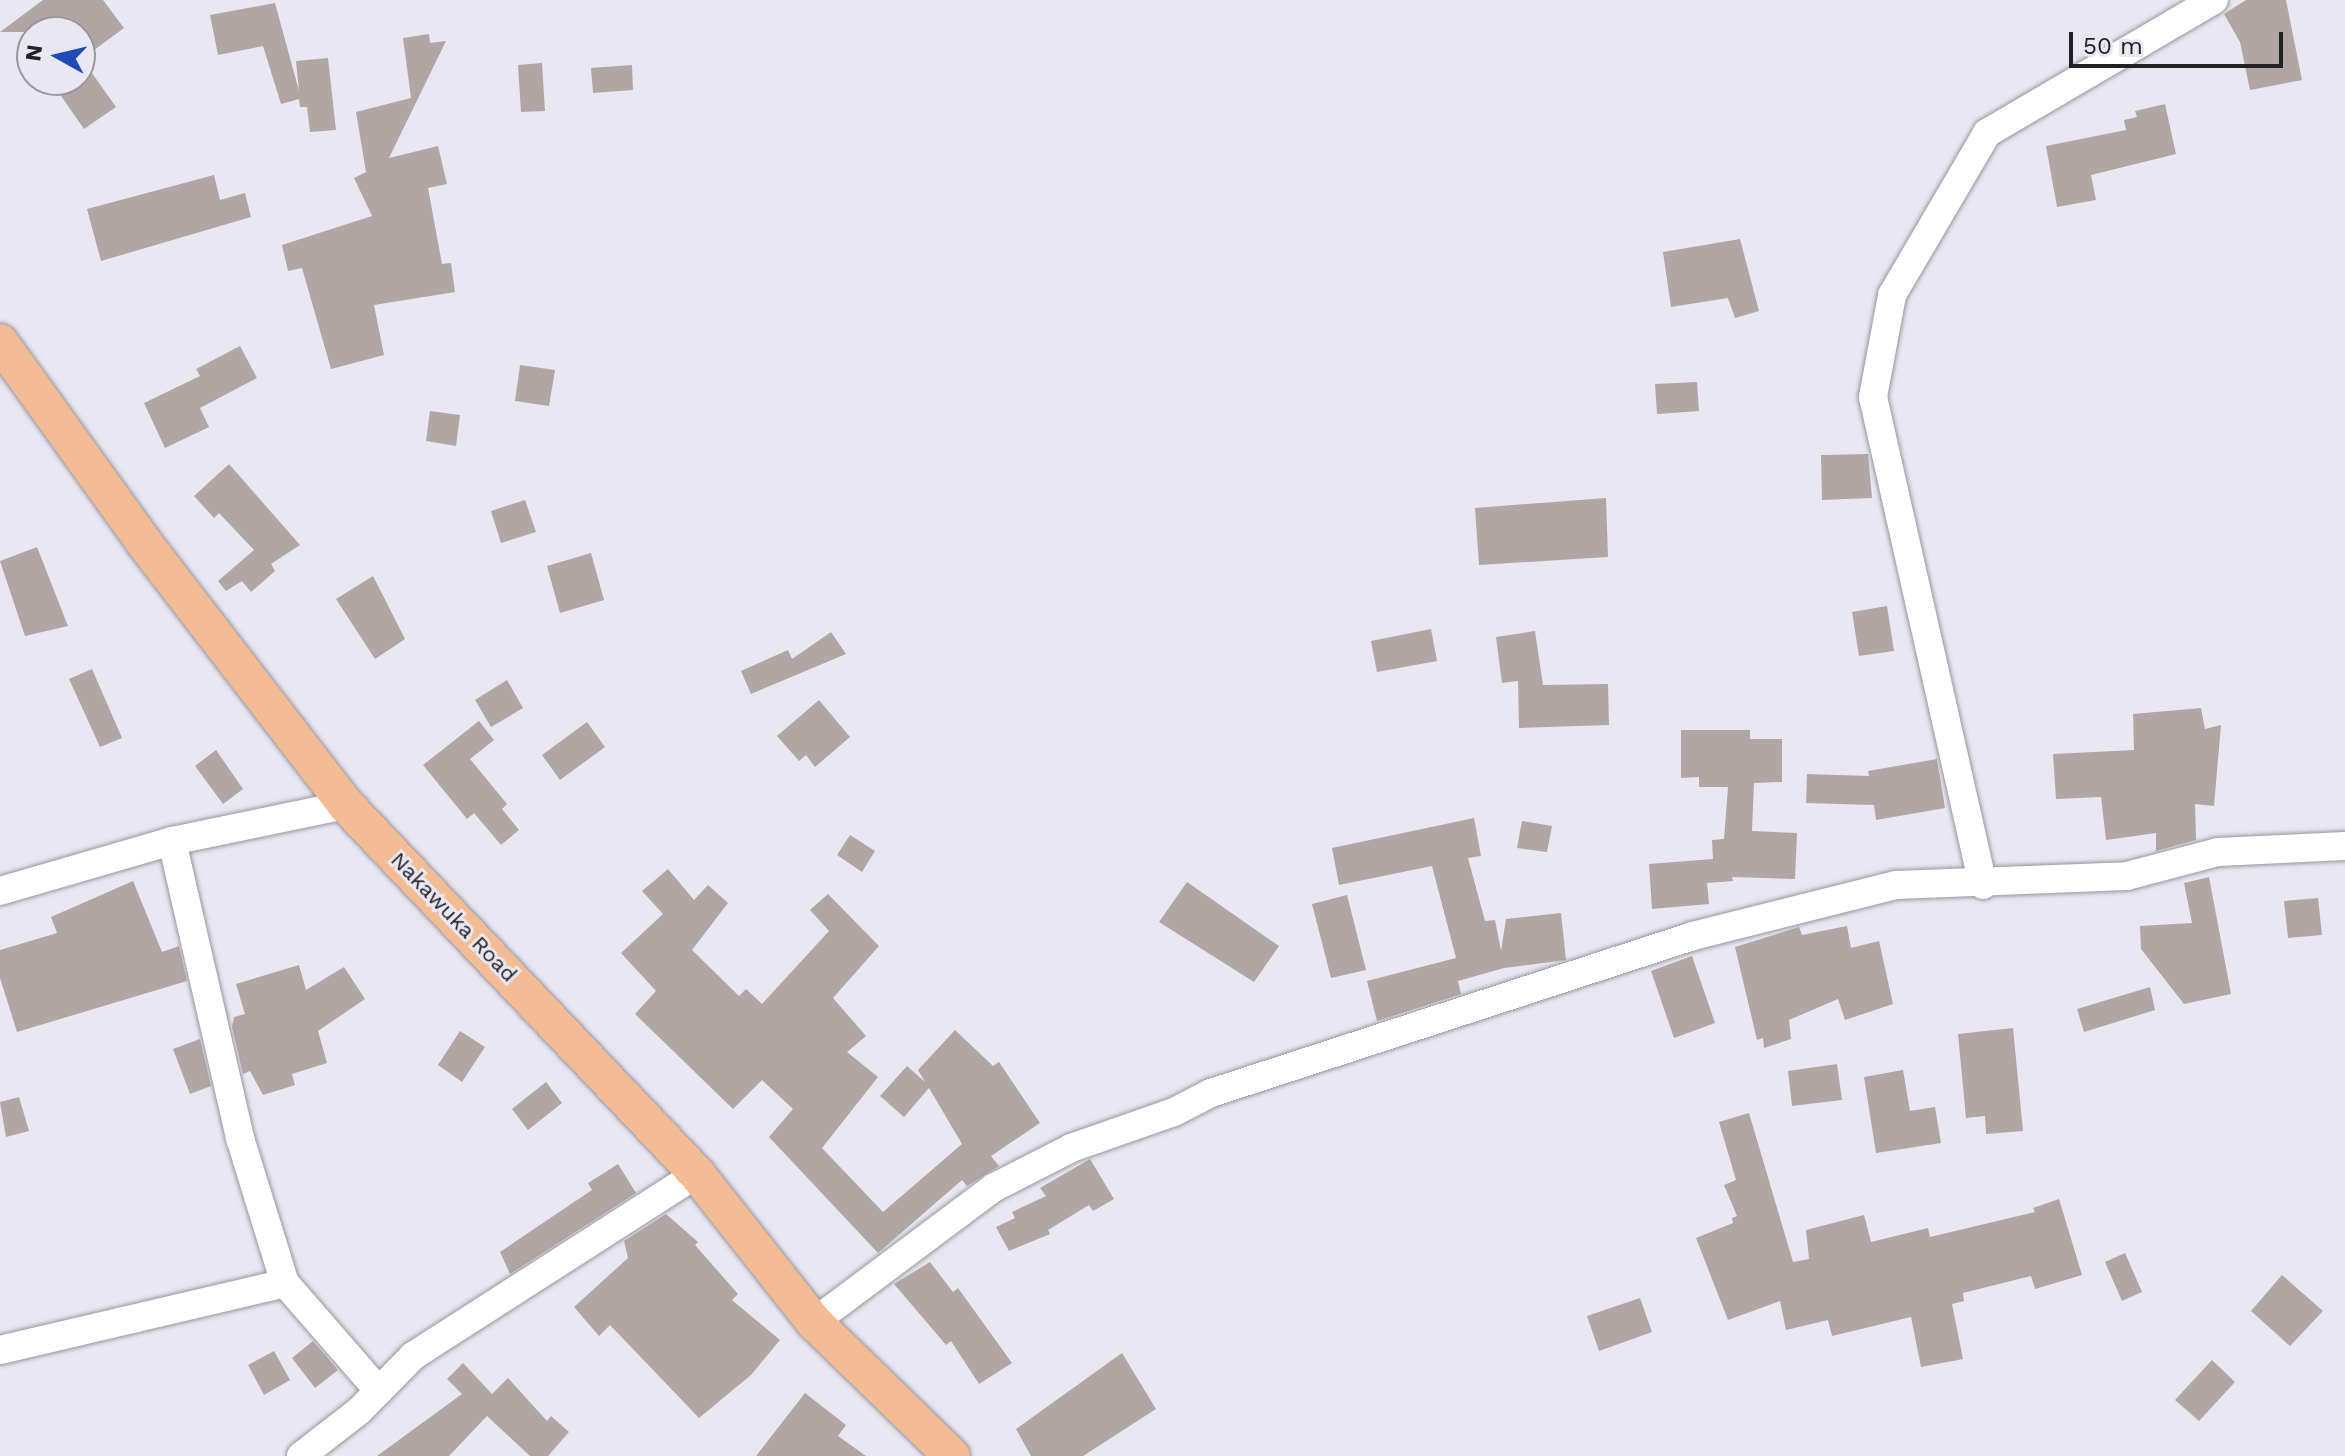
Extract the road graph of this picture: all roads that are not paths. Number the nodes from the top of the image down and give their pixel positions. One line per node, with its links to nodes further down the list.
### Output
1 (2214, 0): 6 (street)
2 (0, 342): 3 (main road, Nakawuka Road)
3 (346, 805): 4 (street); 8 (main road, Nakawuka Road)
4 (172, 841): 7 (street); 9 (street)
5 (2345, 846): 6 (street)
6 (1983, 885): 10 (street)
7 (0, 891)
8 (697, 1174): 10 (main road, Nakawuka Road); 12 (street)
9 (285, 1283): 11 (street); 12 (street)
10 (814, 1322): 14 (main road, Nakawuka Road)
11 (0, 1350)
12 (379, 1391): 13 (street)
13 (301, 1456)
14 (952, 1456)

